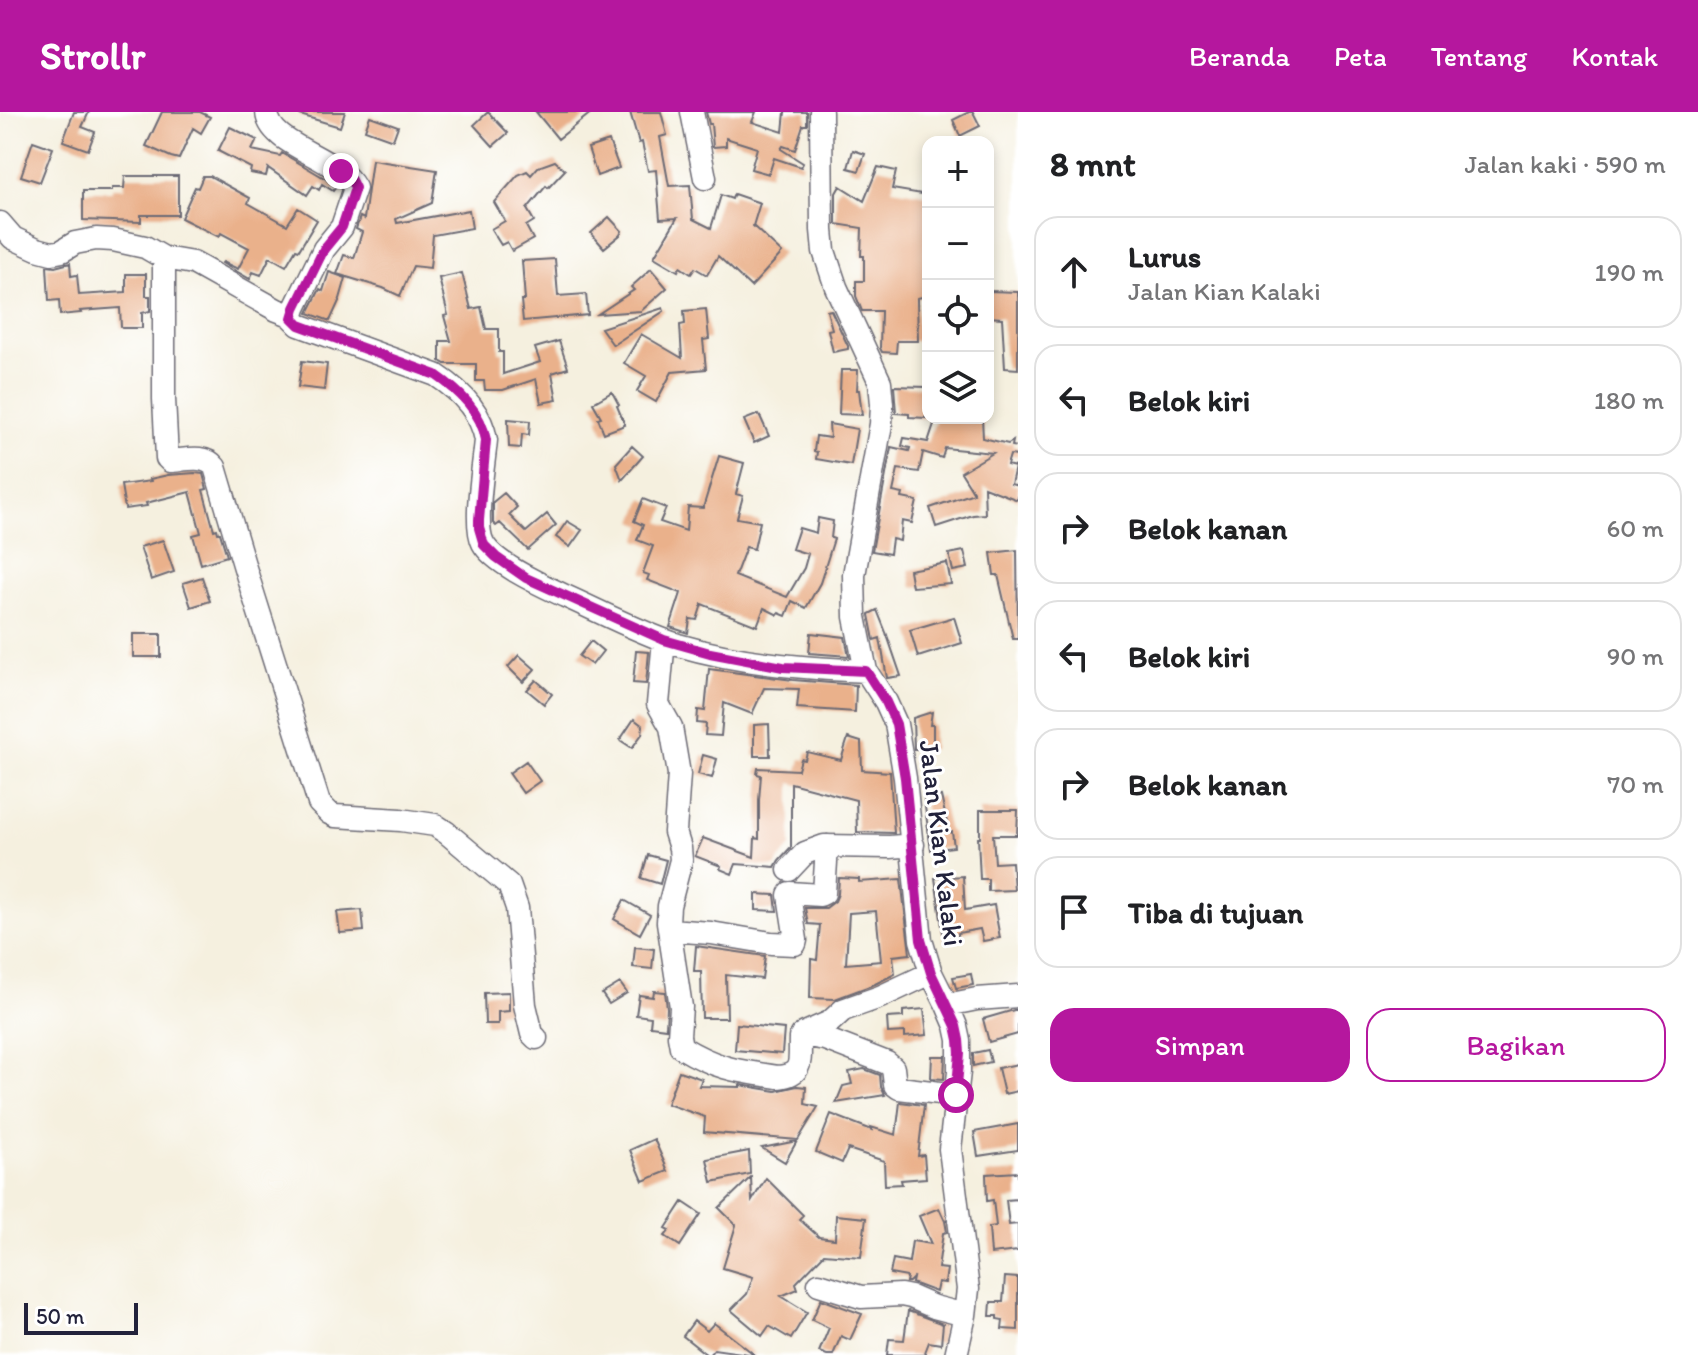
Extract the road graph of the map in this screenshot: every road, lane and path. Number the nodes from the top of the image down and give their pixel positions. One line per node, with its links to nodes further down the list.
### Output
1 (267, 112): 7 (street)
2 (692, 112): 4 (street)
3 (821, 112): 9 (street, Jalan Kian Kalaki)
4 (705, 178)
5 (0, 223): 6 (street)
6 (164, 258): 7 (street); 18 (street)
7 (293, 316): 8 (street)
8 (664, 640): 9 (street); 13 (street)
9 (866, 671): 10 (street, Jalan Kian Kalaki)
10 (913, 845): 11 (street); 14 (street, Jalan Kian Kalaki)
11 (827, 846): 12 (street); 13 (street)
12 (789, 870)
13 (669, 930): 17 (street)
14 (931, 973): 16 (street, Jalan Kian Kalaki); 17 (street)
15 (1018, 996): 16 (street)
16 (947, 1005): 19 (street, Jalan Kian Kalaki)
17 (802, 1035): 19 (street)
18 (536, 1038)
19 (956, 1095): 21 (street, Jalan Kian Kalaki)
20 (824, 1283): 21 (street)
21 (965, 1315): 22 (street, Jalan Kian Kalaki)
22 (956, 1355)

